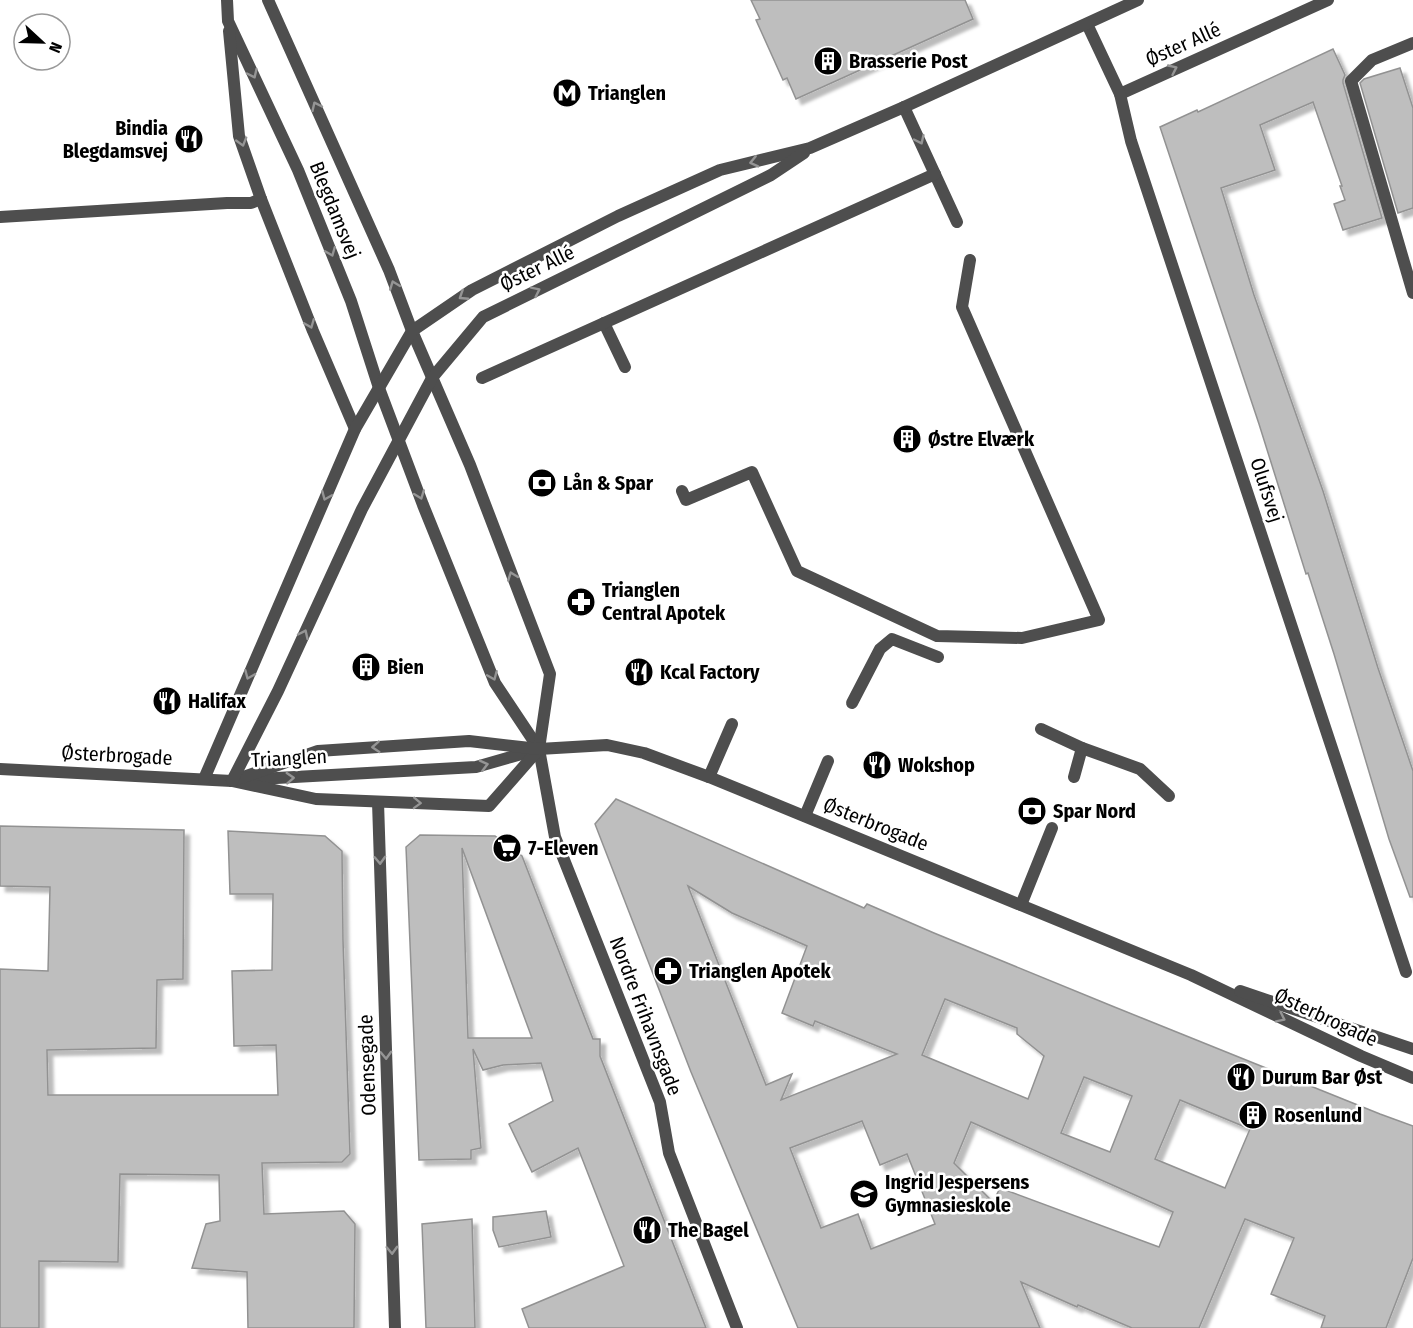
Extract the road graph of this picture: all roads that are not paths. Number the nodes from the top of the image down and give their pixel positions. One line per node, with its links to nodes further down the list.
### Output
1 (227, 0): 5 (street, Blegdamsvej)
2 (268, 0): 18 (street, Blegdamsvej, one-way to 2)
3 (1138, 0): 6 (street, Øster Allé)
4 (1328, 0): 8 (street, Øster Allé, one-way to 4)
5 (228, 21): 12 (street, one-way to 12); 22 (street, Blegdamsvej, one-way to 22)
6 (1087, 24): 8 (street, Olufsvej); 9 (street, Øster Allé)
7 (1413, 43): 16 (street)
8 (1120, 94): 44 (street, Olufsvej)
9 (904, 107): 10 (street, Øster Allé); 11 (street, one-way to 11)
10 (810, 148): 18 (street, Øster Allé, one-way to 18); 20 (street, Øster Allé, one-way to 10)
11 (935, 174): 14 (street); 17 (street)
12 (261, 199): 13 (street); 23 (street, one-way to 23)
13 (0, 217)
14 (957, 222)
15 (970, 260): 25 (street)
16 (1413, 293)
17 (604, 323): 19 (street); 21 (street)
18 (412, 331): 20 (street, Blegdamsvej); 22 (street, Øster Allé)
19 (625, 367)
20 (432, 378): 24 (street, Øster Allé); 32 (street, one-way to 20)
21 (482, 378)
22 (379, 388): 23 (street, Øster Allé); 24 (street, Blegdamsvej)
23 (355, 429): 37 (street, one-way to 37)
24 (399, 440): 26 (street, Øster Allé); 32 (street, one-way to 32)
25 (682, 491)
26 (362, 509): 38 (street, Trianglen, one-way to 26)
27 (938, 657): 28 (street)
28 (852, 703)
29 (732, 724): 35 (street)
30 (1041, 729): 31 (street)
31 (1083, 748): 36 (street); 39 (street)
32 (539, 749): 35 (street, Østerbrogade); 38 (street, Trianglen, one-way to 32); 38 (street, Østerbrogade, one-way to 38); 40 (street, Østerbrogade, one-way to 32); 49 (street, Nordre Frihavnsgade)
33 (828, 761): 41 (street)
34 (0, 769): 37 (street, Østerbrogade)
35 (709, 777): 41 (street, Østerbrogade)
36 (1074, 777)
37 (204, 779): 38 (street, Østerbrogade)
38 (231, 780): 40 (street, Østerbrogade)
39 (1168, 796)
40 (378, 801): 48 (street, Odensegade, one-way to 48)
41 (805, 816): 43 (street, Østerbrogade)
42 (1052, 828): 43 (street)
43 (1021, 905): 45 (street, Østerbrogade)
44 (1406, 972)
45 (1191, 975): 46 (street, Østerbrogade); 47 (street, Østerbrogade, one-way to 47)
46 (1413, 1049)
47 (1413, 1078)
48 (395, 1328)
49 (737, 1328)

